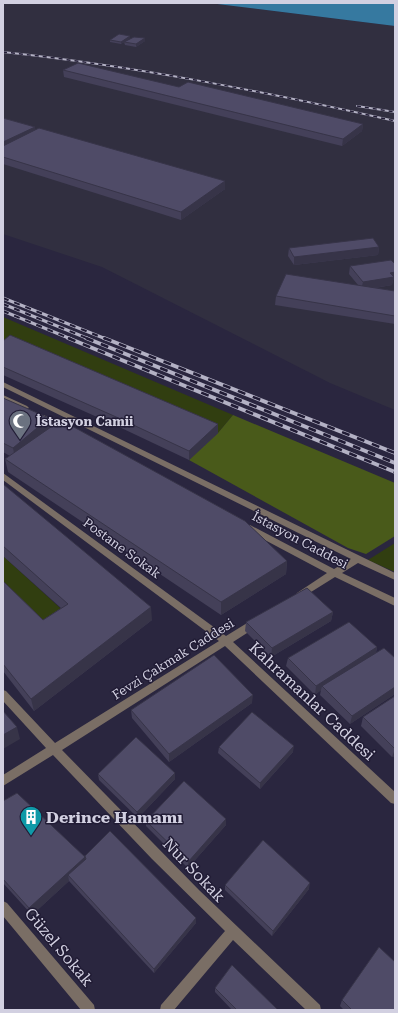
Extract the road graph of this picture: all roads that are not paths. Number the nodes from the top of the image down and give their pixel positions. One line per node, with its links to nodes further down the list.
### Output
1 (3, 384): 6 (street, İstasyon Caddesi)
2 (3, 397): 3 (street)
3 (74, 434)
4 (3, 476): 12 (street, Postane Sokak)
5 (243, 524): 7 (street, İstasyon Caddesi)
6 (357, 559): 7 (street); 8 (street, İstasyon Caddesi)
7 (334, 574): 9 (street); 10 (street, İstasyon Caddesi)
8 (395, 577)
9 (294, 599)
10 (395, 602)
11 (260, 620): 12 (street, Fevzi Çakmak Caddesi)
12 (226, 641): 14 (street, Fevzi Çakmak Caddesi); 16 (street, Kahramanlar Caddesi)
13 (3, 694): 14 (street, Nur Sokak)
14 (53, 749): 15 (street, Fevzi Çakmak Caddesi); 18 (street, Nur Sokak)
15 (3, 781)
16 (395, 799)
17 (3, 907): 19 (street, Güzel Sokak)
18 (232, 932): 20 (street); 21 (street, Nur Sokak)
19 (89, 1010)
20 (166, 1010)
21 (315, 1010)

